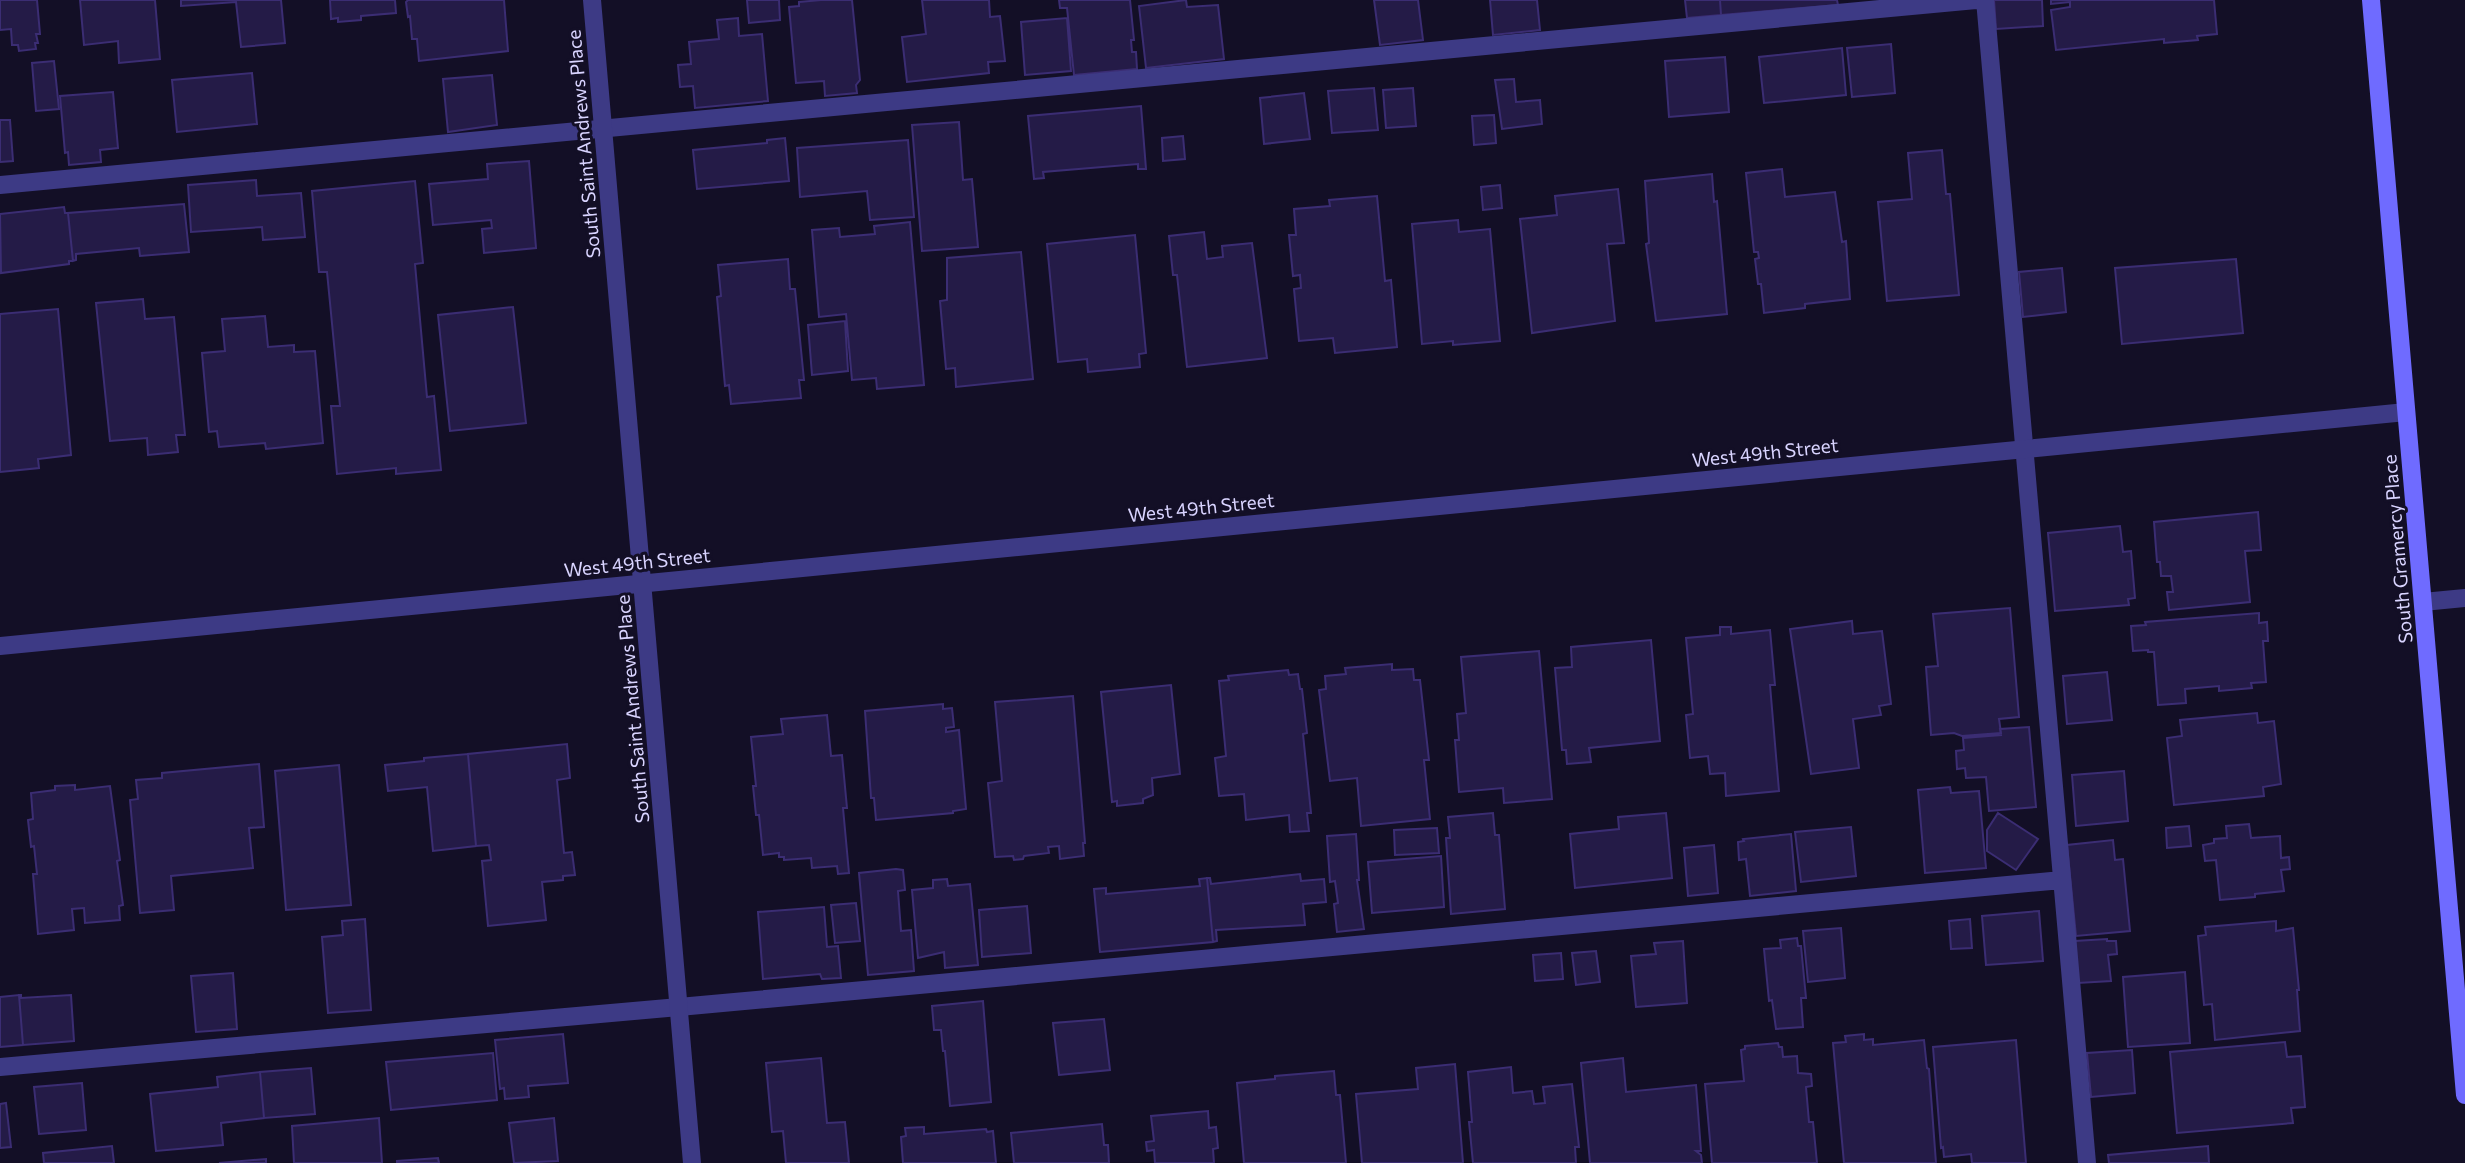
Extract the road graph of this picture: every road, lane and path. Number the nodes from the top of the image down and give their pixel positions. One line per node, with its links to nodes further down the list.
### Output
1 (592, 0): 5 (street, South Saint Andrews Place)
2 (1976, 0): 5 (street)
3 (1985, 0): 8 (street)
4 (2371, 0): 7 (street, South Gramercy Place)
5 (603, 130): 6 (street); 9 (street, South Saint Andrews Place)
6 (0, 185)
7 (2406, 412): 8 (street, West 49th Street); 11 (street, South Gramercy Place)
8 (2024, 448): 9 (street, West 49th Street); 13 (street)
9 (642, 583): 12 (street, West 49th Street); 14 (street, South Saint Andrews Place)
10 (2465, 598): 11 (street)
11 (2423, 601): 16 (street, South Gramercy Place)
12 (0, 646)
13 (2062, 880): 14 (street); 18 (street)
14 (679, 1007): 15 (street); 17 (street, South Saint Andrews Place)
15 (0, 1067)
16 (2465, 1095)
17 (692, 1163)
18 (2087, 1163)

